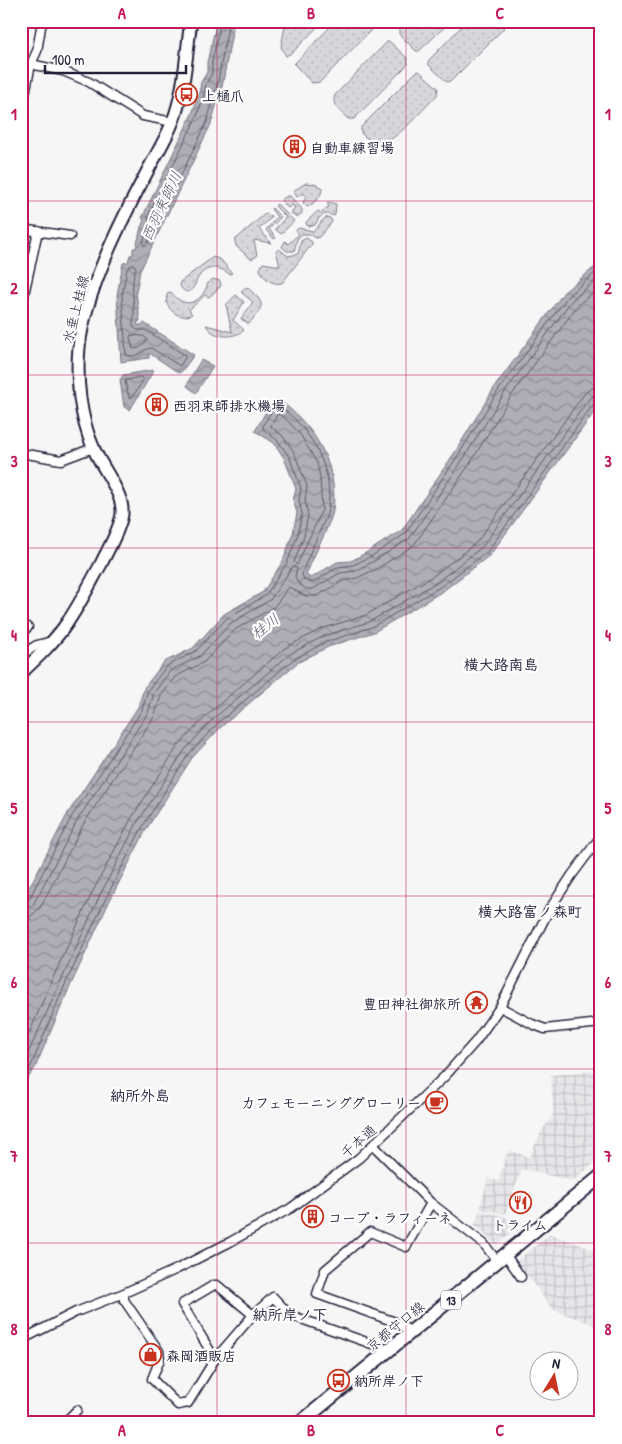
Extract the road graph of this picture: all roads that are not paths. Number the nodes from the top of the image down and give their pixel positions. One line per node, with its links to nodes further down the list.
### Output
1 (42, 21): 4 (street)
2 (190, 21): 6 (main road, 水垂上桂線)
3 (21, 62): 4 (street)
4 (31, 64): 5 (street); 6 (street)
5 (21, 114)
6 (173, 122): 11 (main road, 水垂上桂線)
7 (21, 229): 8 (street)
8 (38, 231): 9 (street); 10 (street)
9 (70, 236)
10 (21, 308)
11 (93, 448): 12 (street); 15 (main road, 水垂上桂線)
12 (21, 453)
13 (28, 627): 14 (street)
14 (21, 633)
15 (52, 641): 16 (street); 17 (main road, 水垂上桂線)
16 (21, 655)
17 (21, 673)
18 (601, 836): 19 (street, 千本通)
19 (500, 1008): 20 (street); 21 (street, 千本通)
20 (601, 1023)
21 (373, 1145): 23 (street); 26 (street, 千本通)
22 (601, 1176): 24 (main road, 京都守口線 / 13)
23 (431, 1202): 24 (street); 28 (street)
24 (501, 1258): 25 (street); 28 (main road, 京都守口線 / 13)
25 (521, 1276)
26 (124, 1293): 29 (street, 千本通); 31 (street)
27 (253, 1316): 30 (street); 31 (street); 31 (street)
28 (411, 1332): 30 (main road, 京都守口線 / 13)
29 (21, 1340)
30 (389, 1350): 34 (main road, 京都守口線 / 13)
31 (215, 1359)
32 (77, 1410): 33 (street)
33 (64, 1423)
34 (300, 1423)

